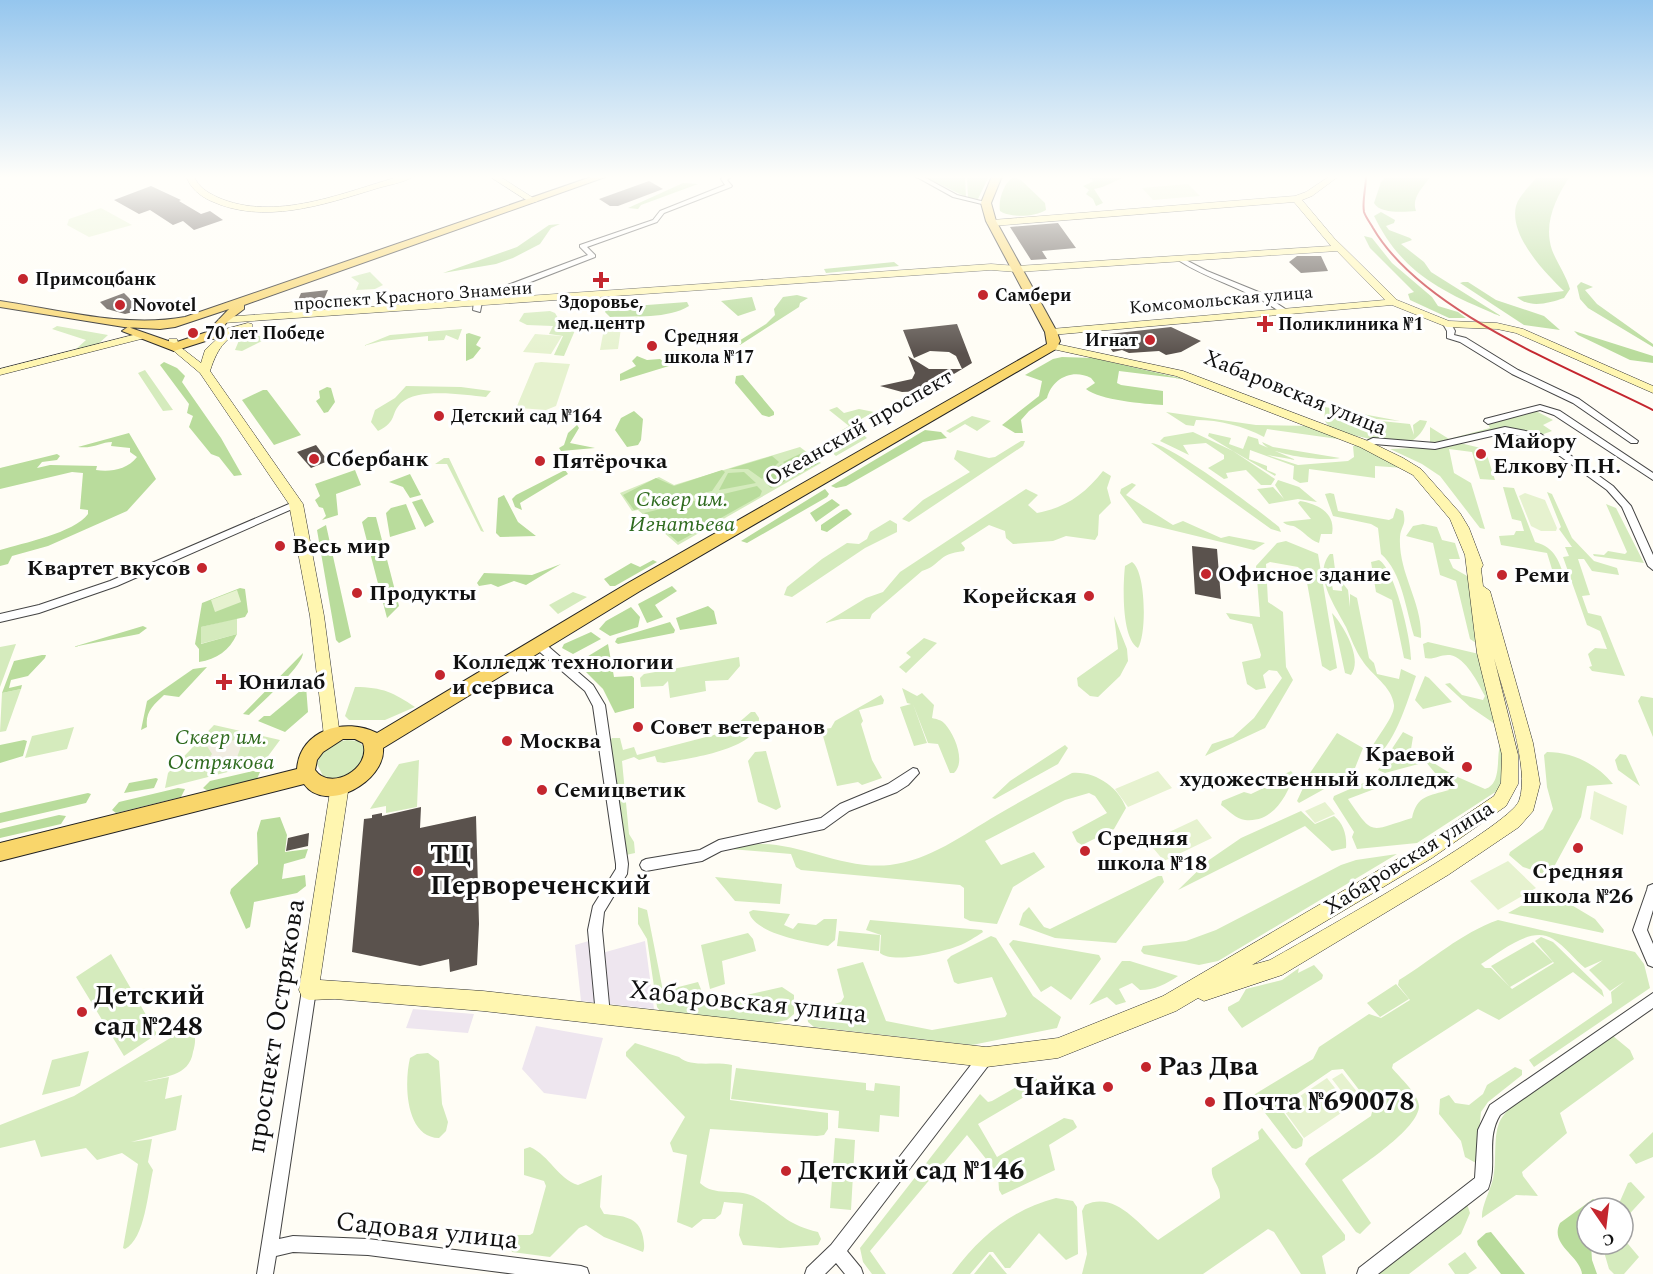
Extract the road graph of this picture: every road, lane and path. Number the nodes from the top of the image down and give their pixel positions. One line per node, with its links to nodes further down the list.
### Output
1 (434, 235): 8 (main road)
2 (613, 235): 11 (street)
3 (999, 235): 7 (main road)
4 (1328, 235): 5 (main road)
5 (1339, 248): 6 (main road, проспект Красного Знамени); 9 (main road)
6 (1180, 259): 7 (main road, проспект Красного Знамени); 13 (street)
7 (1017, 269): 11 (main road, проспект Красного Знамени); 25 (main road)
8 (282, 288): 12 (main road); 16 (main road)
9 (1393, 302): 13 (main road, Комсомольская улица); 18 (main road)
10 (0, 304): 19 (main road)
11 (478, 305): 15 (main road, проспект Красного Знамени)
12 (241, 307): 17 (main road); 22 (main road)
13 (1283, 310): 25 (main road, Комсомольская улица)
14 (0, 311): 23 (main road)
15 (369, 313): 17 (main road, проспект Красного Знамени); 21 (main road, проспект Красного Знамени)
16 (206, 317): 19 (main road); 20 (main road); 22 (main road)
17 (259, 317): 22 (main road, проспект Красного Знамени)
18 (1447, 324): 29 (main road); 31 (street)
19 (160, 325): 20 (main road)
20 (182, 325): 26 (main road)
21 (248, 326): 22 (main road, проспект Красного Знамени); 27 (main road)
22 (216, 329): 26 (main road)
23 (128, 331): 24 (main road); 26 (main road)
24 (141, 336): 26 (main road); 28 (main road)
25 (1052, 339): 32 (main road, Хабаровская улица); 38 (main road, Океанский проспект)
26 (176, 343): 27 (main road)
27 (204, 371): 34 (main road)
28 (0, 372)
29 (1653, 390)
30 (1488, 421): 33 (street)
31 (1634, 441)
32 (1364, 444): 35 (main road, Хабаровская улица); 36 (street)
33 (1653, 477)
34 (296, 504): 37 (street); 39 (main road)
35 (1472, 556): 50 (main road, Хабаровская улица); 50 (main road, Хабаровская улица)
36 (1653, 566)
37 (0, 618)
38 (538, 644): 40 (main road, Океанский проспект); 51 (street)
39 (332, 736): 40 (main road); 42 (main road)
40 (374, 744): 43 (main road)
41 (914, 773): 45 (street)
42 (307, 775): 43 (main road); 44 (main road)
43 (340, 785): 48 (main road, проспект Острякова)
44 (0, 852)
45 (646, 865)
46 (1653, 890): 47 (street)
47 (1653, 960)
48 (309, 990): 51 (main road, Хабаровская улица); 53 (street, проспект Острякова)
49 (1653, 1000): 59 (street)
50 (1173, 1001): 52 (main road, Хабаровская улица)
51 (603, 1015): 52 (main road, Хабаровская улица)
52 (986, 1057): 54 (street)
53 (269, 1250): 55 (street, проспект Острякова); 56 (street, Садовая улица)
54 (836, 1253): 57 (street); 58 (street)
55 (265, 1274)
56 (580, 1274)
57 (813, 1274)
58 (855, 1274)
59 (1365, 1274)

